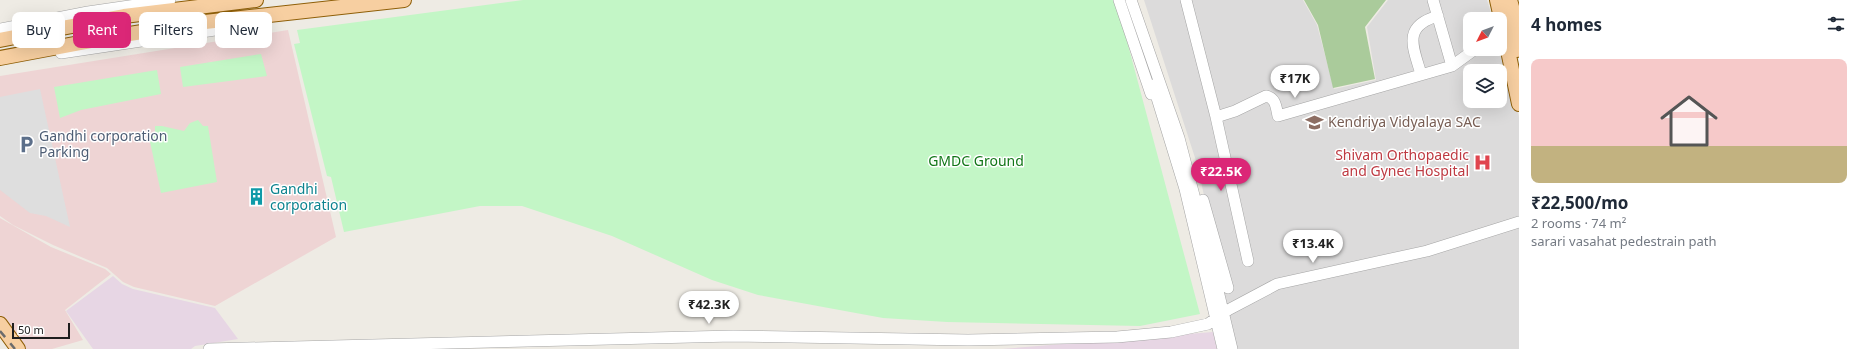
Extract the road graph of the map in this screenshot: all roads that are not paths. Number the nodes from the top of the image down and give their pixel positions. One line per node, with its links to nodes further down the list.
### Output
1 (170, 0): 20 (street)
2 (256, 0): 23 (main road)
3 (404, 0): 17 (main road)
4 (1119, 0): 37 (street)
5 (1124, 0): 37 (street)
6 (1131, 0): 37 (street)
7 (1138, 0): 36 (street)
8 (1186, 0): 33 (street)
9 (1433, 0): 18 (street)
10 (1491, 0): 14 (main road)
11 (1497, 0): 15 (main road)
12 (1505, 0): 16 (main road)
13 (1510, 0): 22 (main road)
14 (1494, 12)
15 (1500, 12)
16 (1505, 12)
17 (272, 14)
18 (1438, 16): 30 (street); 31 (street)
19 (215, 21): 27 (main road)
20 (0, 29)
21 (215, 30): 29 (street)
22 (1507, 35)
23 (0, 40)
24 (1507, 41): 28 (main road)
25 (1507, 47): 32 (main road)
26 (1466, 56): 30 (street)
27 (0, 58)
28 (1519, 59)
29 (0, 64)
30 (1452, 66): 31 (street)
31 (1421, 74): 33 (street)
32 (1519, 104)
33 (1216, 117): 35 (street)
34 (1519, 222): 37 (street)
35 (1248, 261)
36 (1228, 288)
37 (1218, 314): 42 (street); 43 (street); 44 (street)
38 (0, 324): 41 (main road)
39 (0, 340): 40 (main road)
40 (8, 349)
41 (18, 349)
42 (209, 349)
43 (1223, 349)
44 (1232, 349)

